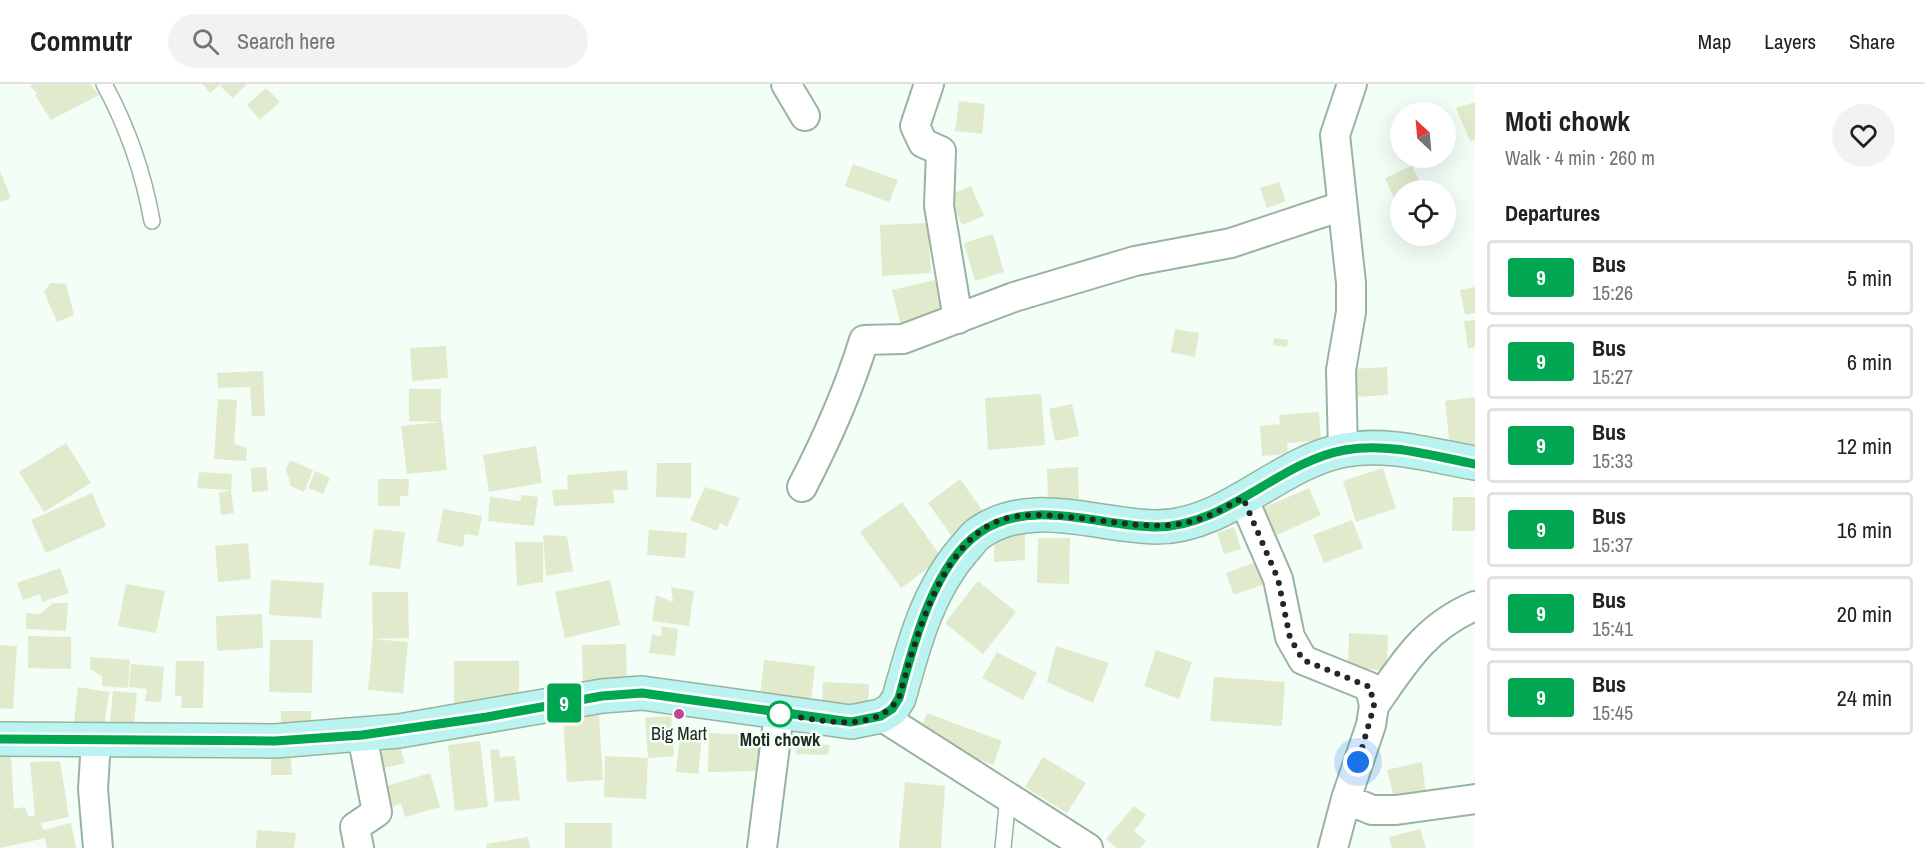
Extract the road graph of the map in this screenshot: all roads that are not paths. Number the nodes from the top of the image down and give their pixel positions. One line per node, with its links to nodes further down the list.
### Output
1 (104, 84): 7 (lane)
2 (786, 84): 5 (street)
3 (929, 84): 8 (street)
4 (1352, 84): 6 (street)
5 (805, 116)
6 (1342, 206): 8 (street); 9 (street)
7 (152, 221)
8 (958, 319): 11 (street)
9 (1343, 450): 10 (street); 12 (street)
10 (1475, 464)
11 (802, 487)
12 (1243, 498): 14 (street); 16 (street)
13 (1475, 606): 14 (street)
14 (1374, 706): 21 (street)
15 (779, 714): 16 (street); 17 (street); 25 (street)
16 (881, 716): 20 (street)
17 (362, 735): 19 (street); 24 (street)
18 (0, 739): 19 (street)
19 (96, 741): 23 (street)
20 (1008, 796): 26 (lane); 27 (street)
21 (1346, 799): 22 (street); 28 (street)
22 (1475, 799)
23 (98, 848)
24 (359, 848)
25 (762, 848)
26 (1003, 848)
27 (1088, 848)
28 (1333, 848)

